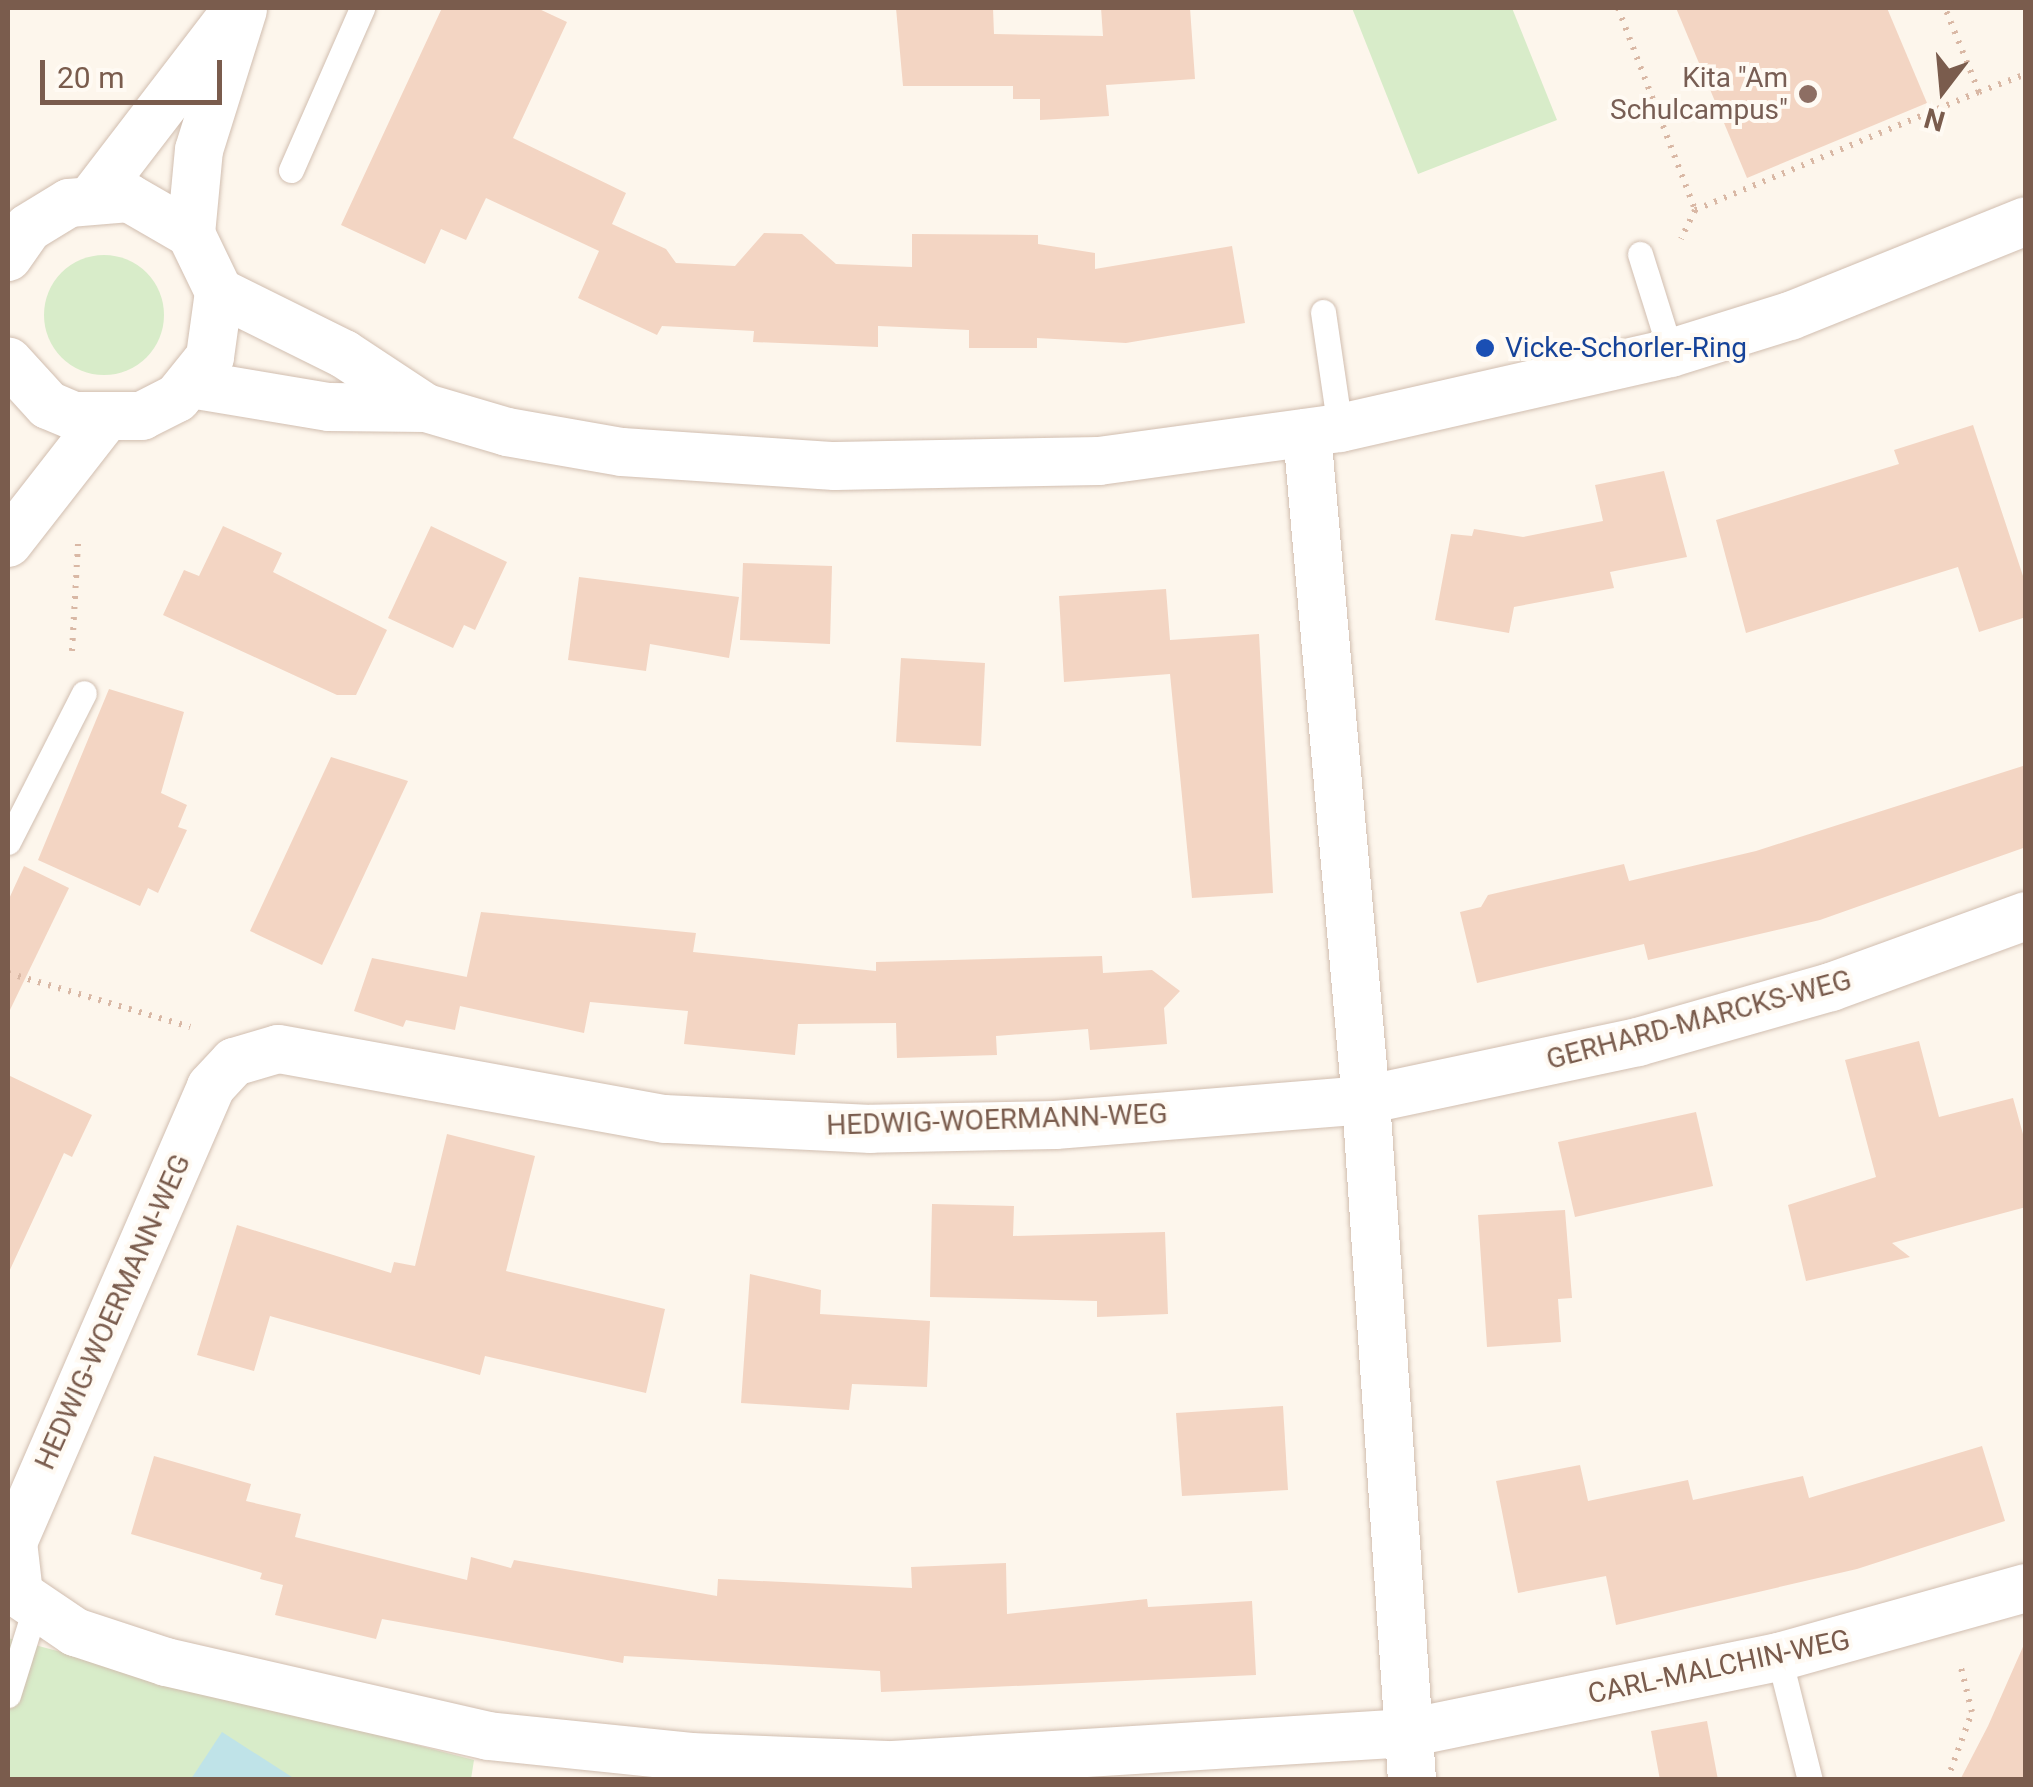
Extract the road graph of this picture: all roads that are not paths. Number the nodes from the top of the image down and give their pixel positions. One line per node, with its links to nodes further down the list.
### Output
1 (241, 8): 4 (street); 6 (street)
2 (362, 8): 3 (lane)
3 (291, 170)
4 (93, 197): 6 (street); 7 (street)
5 (2026, 221): 11 (street)
6 (191, 234): 9 (street)
7 (14, 238)
8 (1640, 254): 11 (lane)
9 (219, 292): 14 (street); 15 (street)
10 (1322, 312): 17 (lane)
11 (1671, 353): 17 (street)
12 (8, 362): 13 (street); 16 (street)
13 (8, 373)
14 (191, 384): 15 (street); 16 (street)
15 (426, 408): 17 (street)
16 (103, 422): 18 (street)
17 (1323, 430): 22 (street)
18 (8, 543)
19 (84, 693): 20 (lane)
20 (8, 842)
21 (2026, 916): 22 (street, GERHARD-MARCKS-WEG)
22 (1366, 1100): 24 (street, HEDWIG-WOERMANN-WEG); 27 (street)
23 (2026, 1588): 25 (street, CARL-MALCHIN-WEG)
24 (36, 1605): 26 (lane); 27 (street, HEDWIG-WOERMANN-WEG)
25 (1779, 1657): 27 (street, CARL-MALCHIN-WEG); 29 (lane)
26 (8, 1694)
27 (1408, 1733): 28 (street)
28 (1412, 1780)
29 (1810, 1780)

